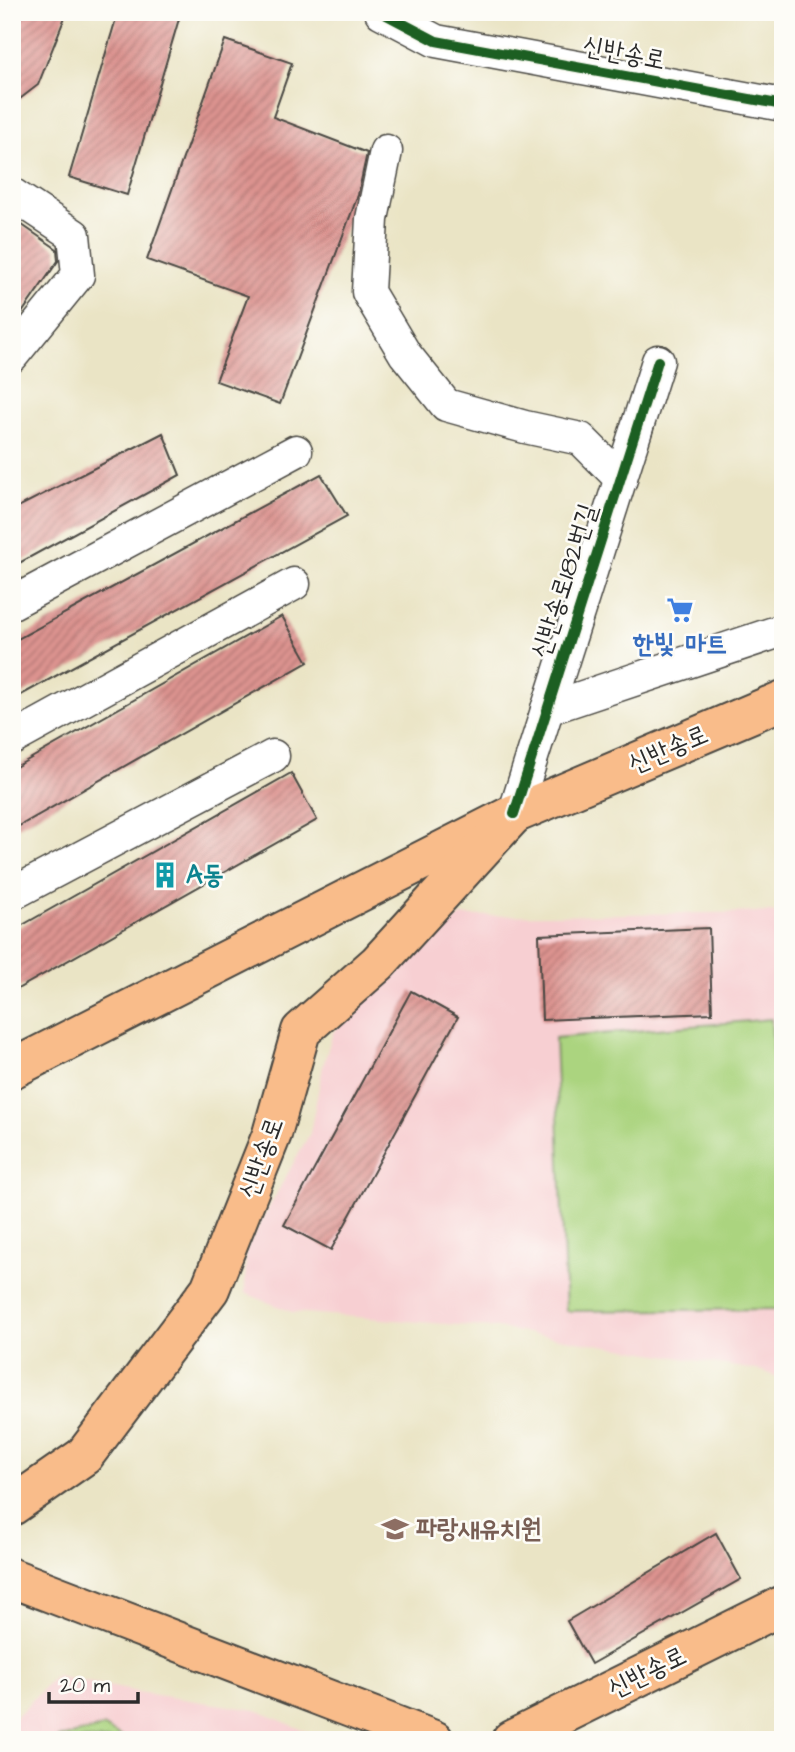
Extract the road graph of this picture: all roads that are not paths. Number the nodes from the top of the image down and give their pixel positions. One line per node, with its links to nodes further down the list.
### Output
1 (381, 12): 2 (street, 신반송로)
2 (783, 105)
3 (386, 150): 8 (street, 신반송로182번길)
4 (12, 194): 5 (street)
5 (12, 356)
6 (659, 361): 8 (street, 신반송로182번길)
7 (296, 451): 10 (street)
8 (621, 479): 13 (street, 신반송로182번길)
9 (293, 584): 14 (street)
10 (12, 603)
11 (783, 630): 13 (street)
12 (783, 700): 16 (main road, 신반송로)
13 (547, 709): 16 (street, 신반송로182번길)
14 (12, 739)
15 (273, 756): 17 (street)
16 (514, 814): 18 (main road, 신반송로); 19 (main road, 신반송로)
17 (12, 894)
18 (12, 1069)
19 (12, 1506)
20 (12, 1578): 22 (main road)
21 (783, 1605): 23 (main road, 신반송로)
22 (434, 1740)
23 (511, 1740)

